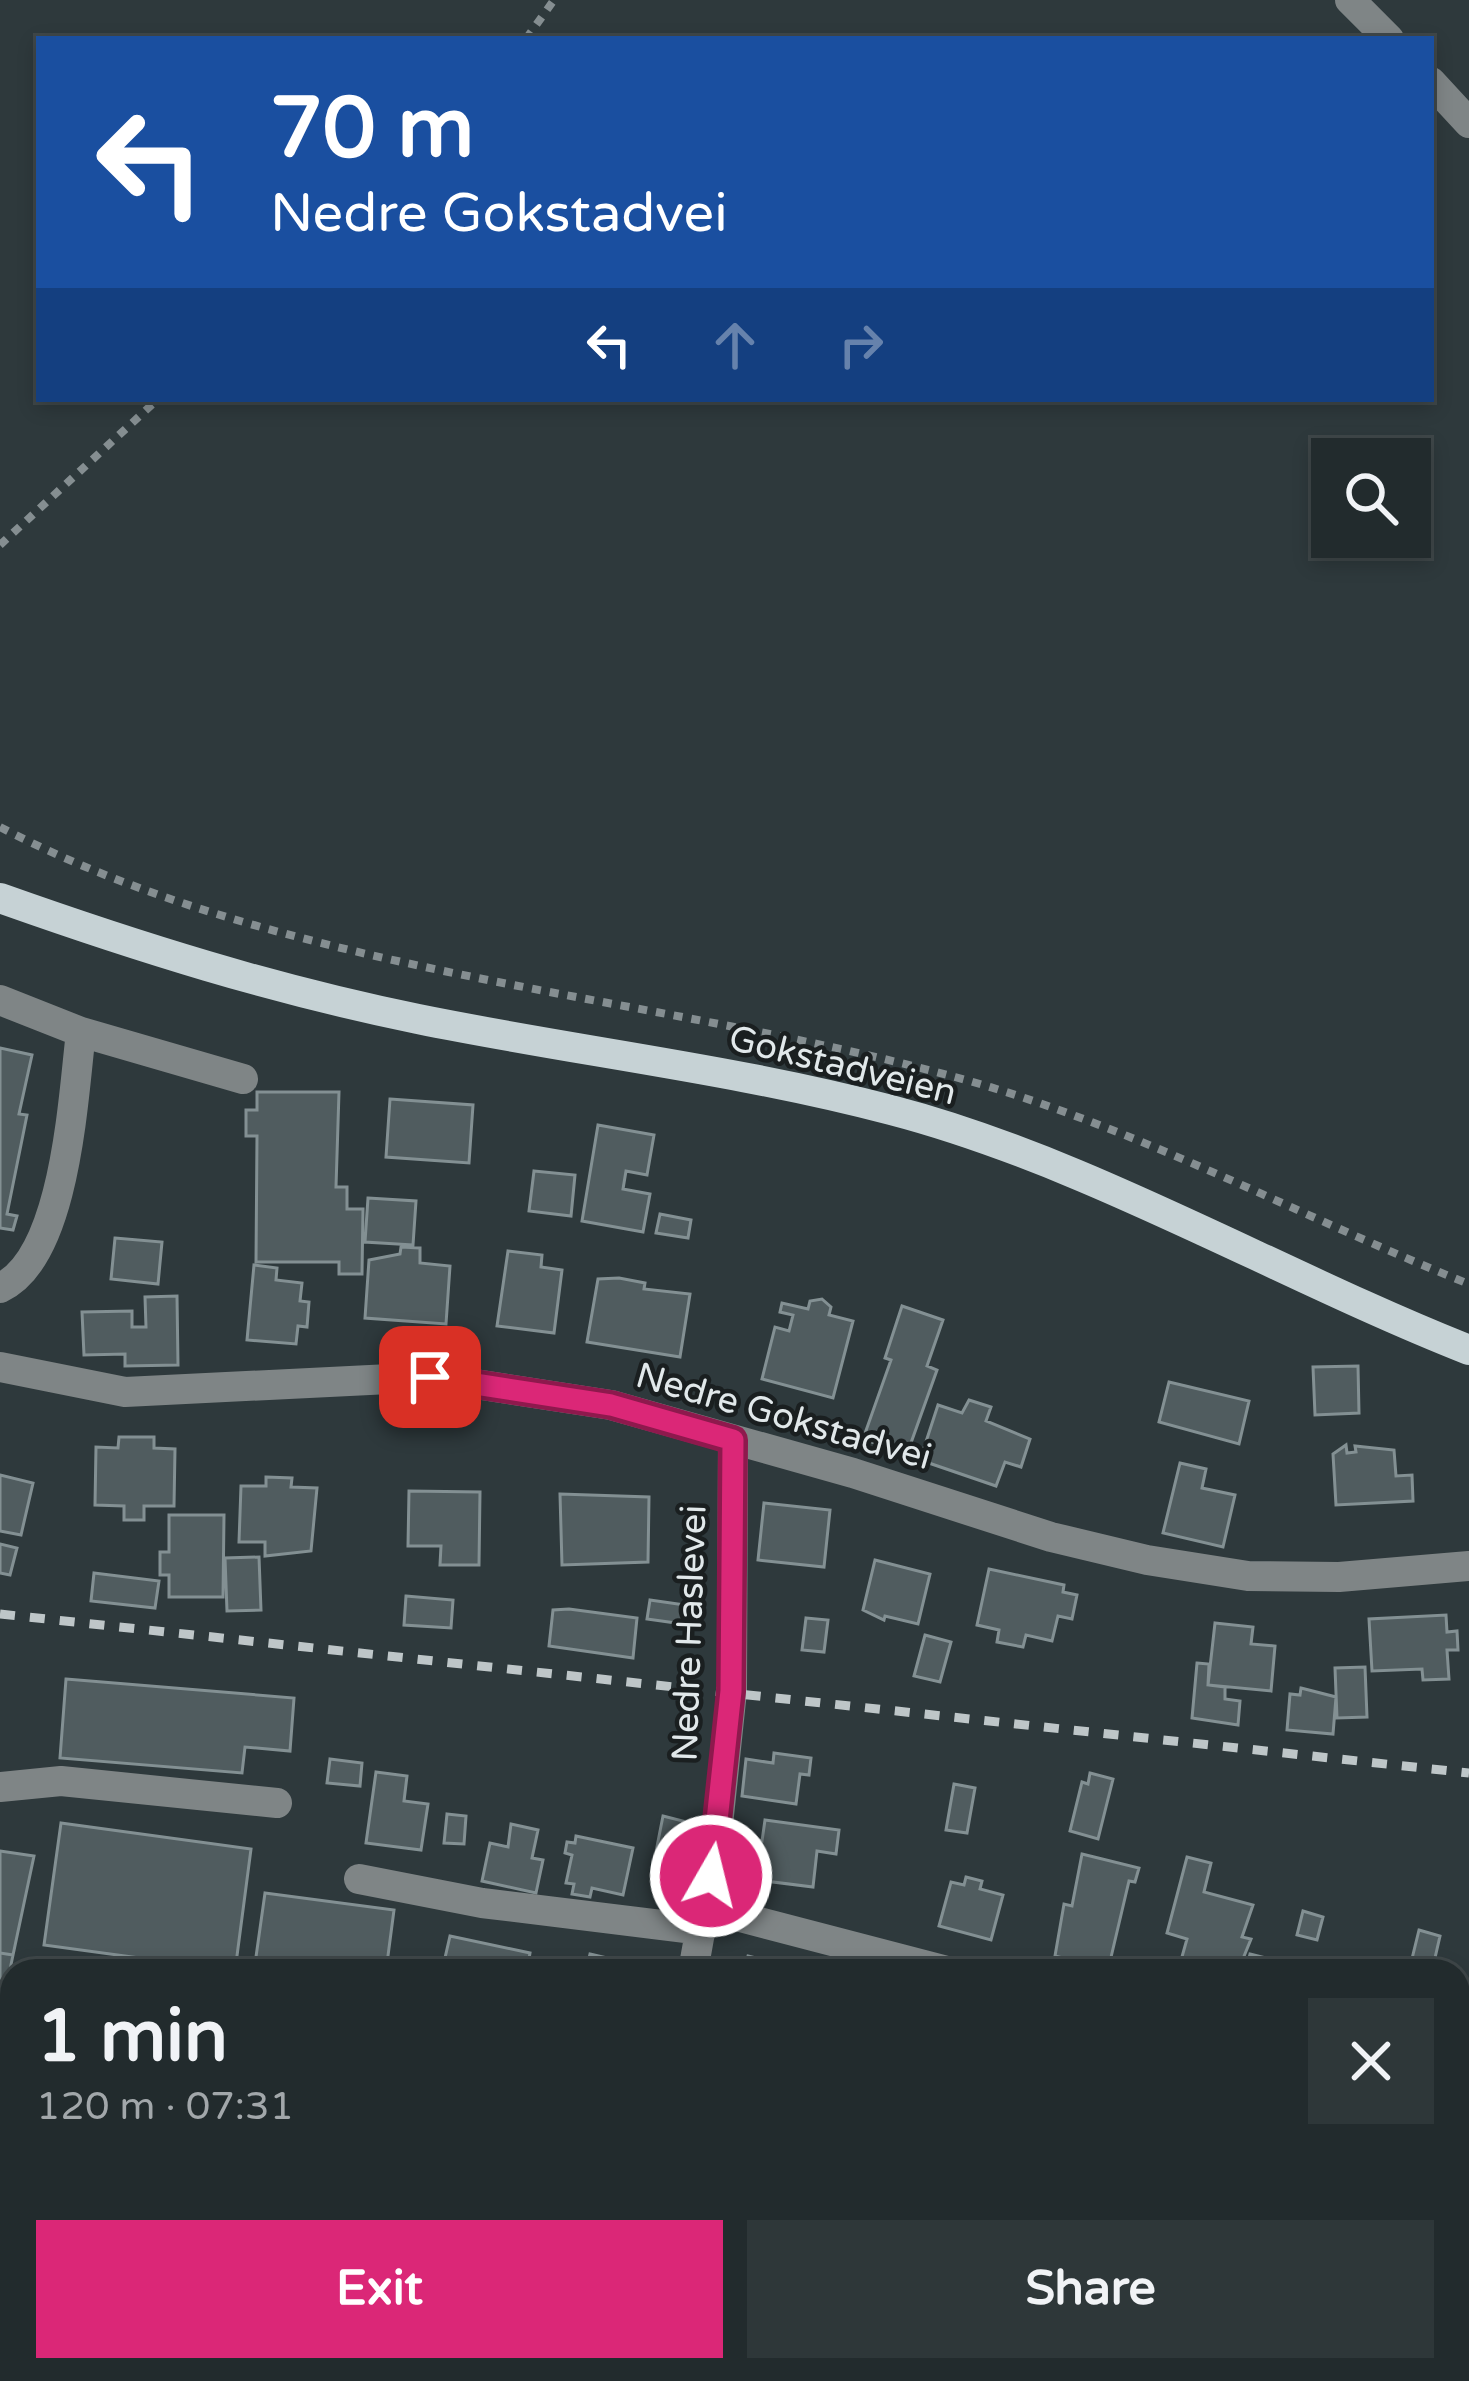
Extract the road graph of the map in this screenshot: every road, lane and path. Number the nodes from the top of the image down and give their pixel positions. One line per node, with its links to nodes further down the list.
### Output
1 (554, 0): 3 (path)
2 (1350, 0): 4 (street)
3 (528, 36)
4 (1386, 36)
5 (1434, 85): 6 (street)
6 (1469, 123)
7 (155, 402): 8 (path)
8 (0, 545)
9 (0, 877): 11 (main road, Gokstadveien)
10 (0, 898): 11 (main road, Gokstadveien)
11 (166, 957): 16 (main road, Gokstadveien)
12 (0, 1000): 13 (street)
13 (81, 1032): 14 (street); 15 (street)
14 (243, 1079)
15 (0, 1288)
16 (1469, 1350)
17 (0, 1366): 18 (street, Nedre Gokstadvei)
18 (733, 1440): 19 (street, Nedre Gokstadvei); 23 (street, Nedre Haslevei)
19 (1469, 1566)
20 (0, 1786): 21 (street)
21 (277, 1803)
22 (359, 1879): 23 (street)
23 (704, 1919): 24 (street, Nedre Haslevei); 25 (street)
24 (696, 1959)
25 (891, 1959)

